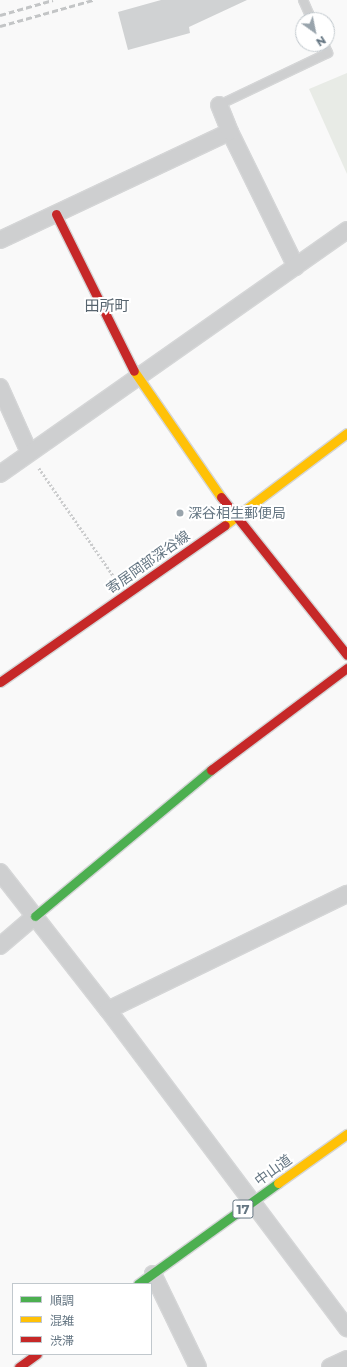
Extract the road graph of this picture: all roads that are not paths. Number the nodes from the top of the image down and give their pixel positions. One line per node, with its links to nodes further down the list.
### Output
1 (303, 0): 2 (lane)
2 (308, 12)
3 (328, 52): 4 (lane)
4 (218, 105): 5 (street)
5 (230, 132): 6 (street); 9 (street)
6 (56, 214): 8 (street); 10 (main road)
7 (347, 230): 9 (street)
8 (0, 240)
9 (296, 267): 10 (street)
10 (137, 378): 13 (street); 15 (main road)
11 (0, 387): 13 (street)
12 (347, 432): 15 (main road, 寄居岡部深谷線)
13 (29, 452): 14 (street)
14 (0, 474)
15 (235, 518): 16 (main road); 18 (main road, 寄居岡部深谷線)
16 (347, 655)
17 (347, 668): 21 (main road)
18 (0, 682)
19 (0, 872): 21 (street)
20 (347, 894): 23 (street)
21 (35, 916): 22 (street); 23 (street)
22 (0, 946)
23 (108, 1010): 25 (street)
24 (347, 1134): 25 (main road, 中山道 / 17)
25 (253, 1202): 26 (main road, 中山道 / 17); 28 (street)
26 (153, 1274): 27 (main road, 中山道 / 17); 32 (street)
27 (140, 1283)
28 (347, 1328)
29 (36, 1355): 31 (main road)
30 (347, 1359): 33 (street)
31 (19, 1367)
32 (198, 1367)
33 (330, 1367)

